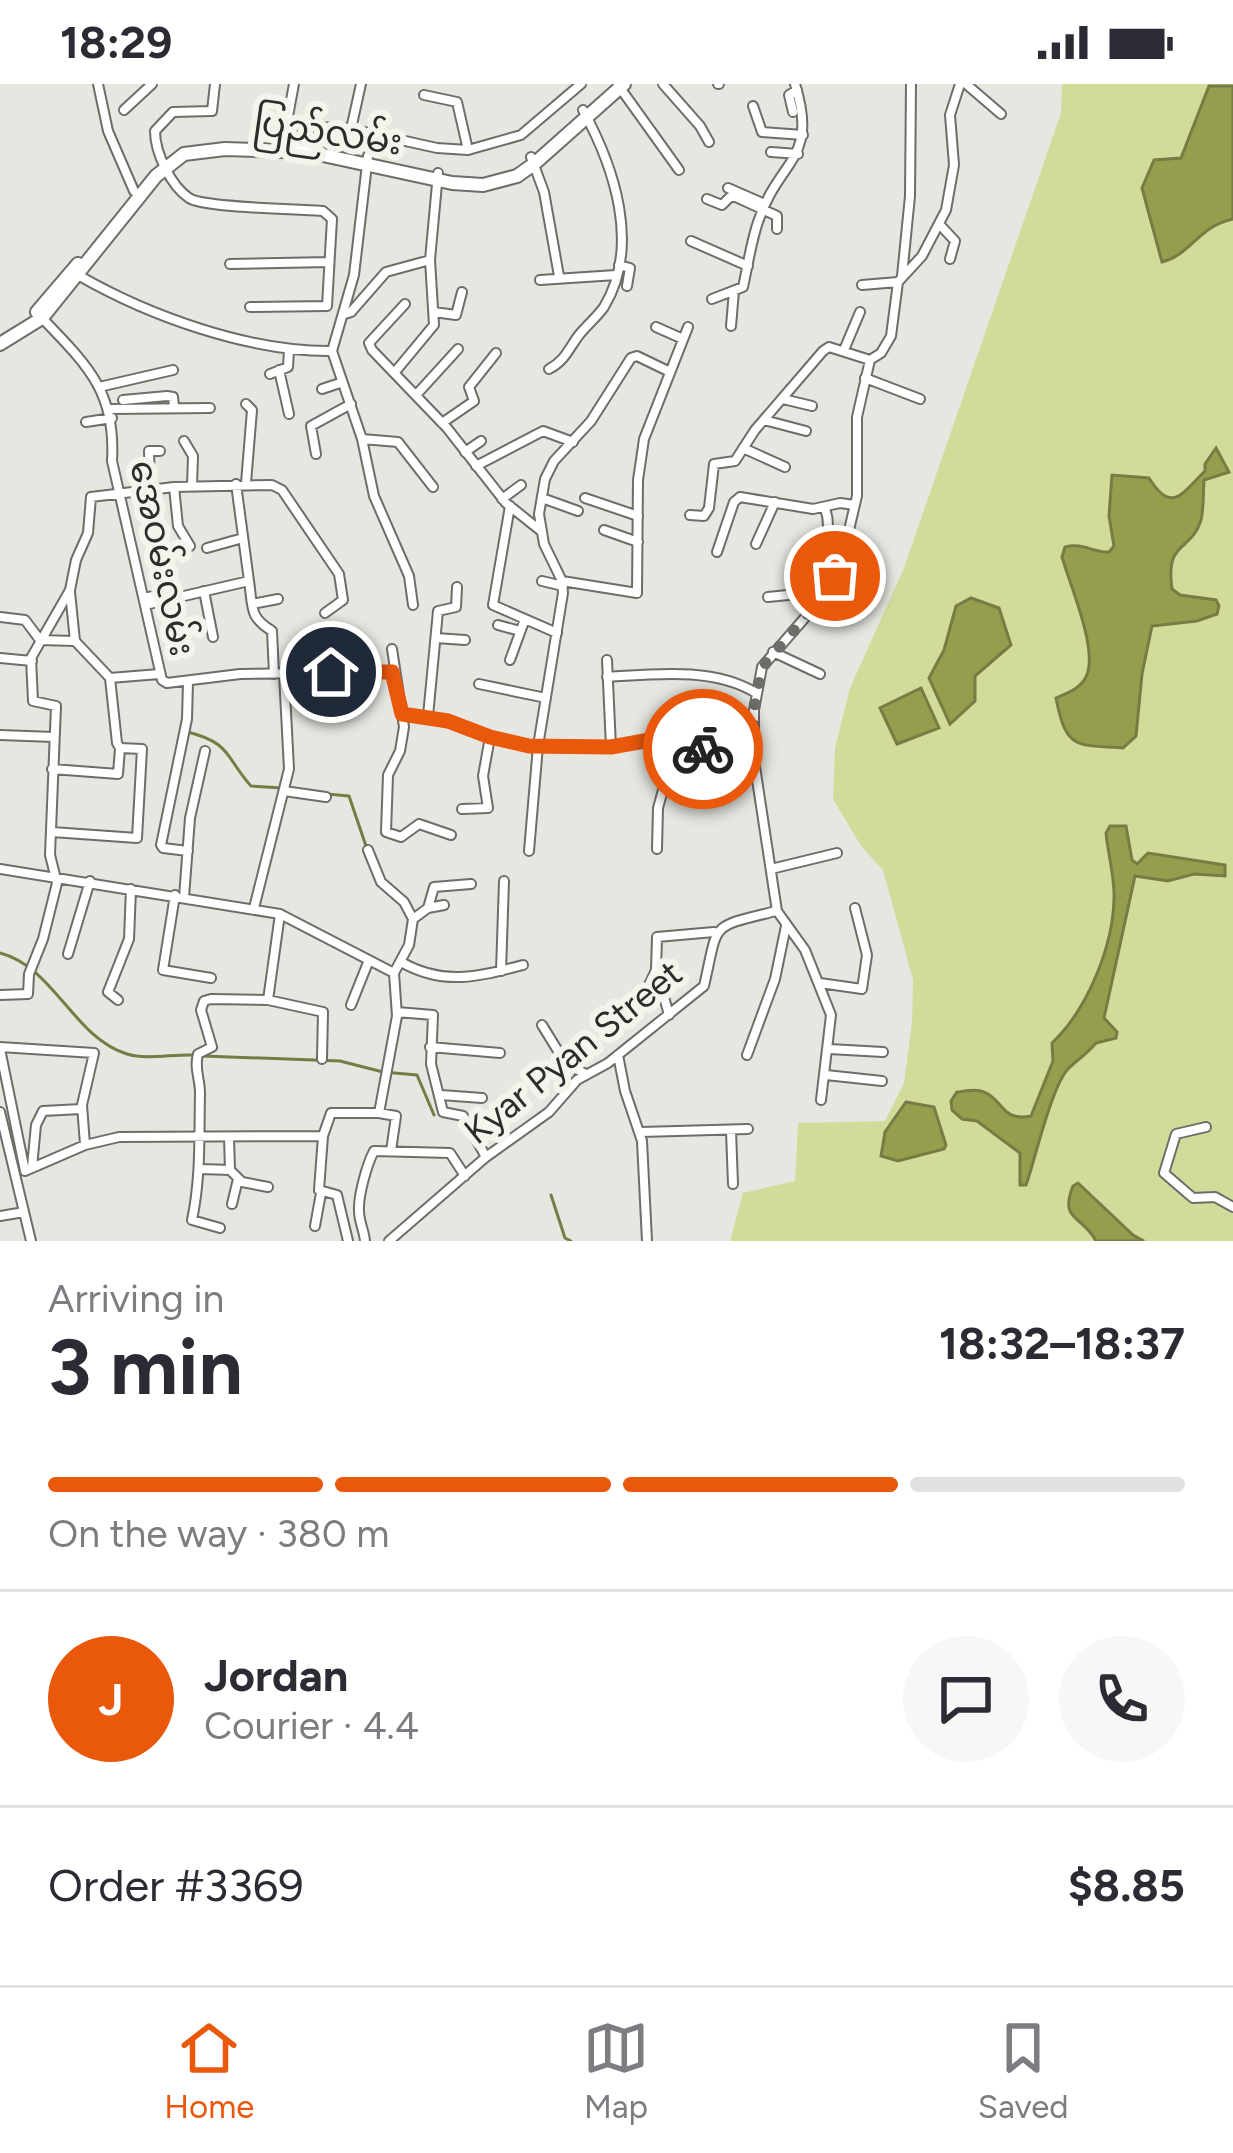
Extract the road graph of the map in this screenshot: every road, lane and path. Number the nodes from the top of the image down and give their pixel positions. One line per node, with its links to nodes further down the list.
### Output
1 (98, 84): 32 (street)
2 (152, 84): 14 (street)
3 (214, 84): 28 (street)
4 (294, 84): 18 (street)
5 (361, 84): 19 (street)
6 (581, 84): 23 (street)
7 (663, 84): 21 (street)
8 (911, 84): 47 (street)
9 (963, 84): 17 (street); 35 (street)
10 (618, 85): 16 (highway, ပြည်လမ်း); 29 (street)
11 (796, 87): 15 (street); 20 (street)
12 (424, 95): 23 (street)
13 (753, 106): 20 (street)
14 (124, 110)
15 (794, 112)
16 (585, 114): 27 (highway, ပြည်လမ်း); 43 (street)
17 (1001, 114)
18 (285, 125): 19 (street); 22 (street)
19 (351, 129): 23 (street)
20 (803, 135): 25 (street)
21 (709, 142)
22 (283, 143): 26 (highway, ပြည်လမ်း); 28 (highway, ပြည်လမ်း)
23 (468, 150)
24 (771, 152): 25 (street)
25 (799, 154): 34 (street)
26 (368, 160): 28 (highway, ပြည်လမ်း); 30 (highway, ပြည်လမ်း); 57 (street)
27 (533, 160): 30 (highway, ပြည်လမ်း); 45 (street)
28 (164, 164): 32 (highway); 40 (street)
29 (679, 170)
30 (437, 177): 39 (street)
31 (728, 188): 34 (street)
32 (137, 193): 44 (highway)
33 (707, 199): 34 (street)
34 (764, 207): 36 (street); 42 (street)
35 (940, 225): 38 (street); 47 (street)
36 (777, 229)
37 (691, 241): 42 (street)
38 (950, 259)
39 (430, 260): 55 (street); 57 (street)
40 (329, 262): 41 (street); 54 (street)
41 (230, 264)
42 (748, 266): 50 (street)
43 (618, 270): 45 (street); 49 (street); 70 (street)
44 (75, 273): 58 (highway); 65 (street)
45 (559, 276): 46 (street)
46 (540, 280)
47 (900, 280): 48 (street); 69 (street)
48 (862, 285)
49 (627, 286)
50 (734, 291): 52 (street); 59 (street)
51 (462, 292): 55 (street)
52 (712, 299)
53 (405, 304): 73 (street)
54 (250, 307)
55 (434, 312): 73 (street)
56 (860, 312): 66 (street)
57 (344, 314): 67 (street)
58 (39, 315): 63 (highway); 76 (street, အေဝမ်းလမ်း)
59 (730, 326)
60 (656, 327): 62 (street)
61 (688, 327): 62 (street)
62 (683, 339): 72 (street)
63 (0, 340)
64 (458, 349): 78 (street)
65 (290, 350): 67 (street); 88 (street)
66 (844, 350): 69 (street); 79 (street)
67 (332, 351): 75 (street)
68 (496, 353): 91 (street)
69 (870, 360): 74 (street)
70 (549, 369)
71 (173, 370): 76 (street)
72 (668, 371): 96 (street); 117 (street)
73 (394, 372): 78 (street)
74 (865, 378): 80 (street); 114 (street)
75 (340, 383): 77 (street); 83 (street)
76 (99, 387): 87 (street, အေဝမ်းလမ်း)
77 (322, 389)
78 (417, 394): 91 (street)
79 (783, 399): 85 (street); 89 (street)
80 (920, 399)
81 (123, 400): 84 (street)
82 (246, 404): 103 (street)
83 (350, 404): 93 (street); 100 (street)
84 (174, 406): 86 (street); 87 (street)
85 (812, 406)
86 (210, 408)
87 (111, 414): 90 (street); 109 (street, အေဝမ်းလမ်း)
88 (289, 414)
89 (764, 420): 92 (street); 97 (street)
90 (86, 422)
91 (442, 423): 99 (street)
92 (806, 430)
93 (362, 439): 107 (street); 138 (street)
94 (184, 441): 105 (street)
95 (481, 441): 99 (street)
96 (573, 442): 101 (street); 110 (street)
97 (742, 448): 102 (street); 118 (street)
98 (160, 452): 108 (street)
99 (465, 452): 101 (street)
100 (316, 454)
101 (476, 466): 112 (street)
102 (785, 467)
103 (241, 483): 105 (street); 121 (street); 139 (street)
104 (521, 485): 112 (street)
105 (192, 486): 106 (street)
106 (174, 487): 108 (street); 124 (street)
107 (433, 487)
108 (150, 489): 109 (street)
109 (120, 491): 131 (street); 136 (street, အေဝမ်းလမ်း)
110 (542, 498): 116 (street); 120 (street)
111 (585, 498): 117 (street)
112 (506, 502): 120 (street); 141 (street)
113 (776, 502): 115 (street); 123 (street); 126 (street)
114 (855, 505): 115 (street); 151 (street)
115 (825, 508): 134 (street)
116 (578, 511)
117 (638, 515): 122 (street)
118 (690, 515)
119 (604, 530): 122 (street)
120 (542, 532): 129 (street)
121 (243, 538): 125 (street); 127 (street)
122 (638, 542): 129 (street)
123 (756, 544)
124 (190, 546)
125 (207, 548)
126 (717, 552)
127 (249, 581): 133 (street); 137 (street)
128 (542, 581): 129 (street)
129 (562, 583): 144 (street)
130 (458, 587): 146 (street)
131 (70, 590): 147 (street); 149 (street)
132 (176, 591): 136 (street)
133 (204, 591): 136 (street); 145 (street)
134 (767, 597)
135 (278, 599): 137 (street)
136 (144, 602): 157 (street, အေဝမ်းလမ်း)
137 (252, 604): 158 (street)
138 (413, 605)
139 (326, 613)
140 (0, 617): 147 (street)
141 (525, 619): 143 (street); 144 (street)
142 (498, 625): 143 (street)
143 (520, 631): 153 (street)
144 (557, 633): 165 (street)
145 (213, 637)
146 (436, 638): 148 (street); 167 (street)
147 (40, 640): 149 (street); 154 (street)
148 (465, 640)
149 (75, 641): 161 (street)
150 (392, 650): 156 (street)
151 (772, 652): 159 (street); 164 (street)
152 (0, 658): 154 (street)
153 (510, 660)
154 (32, 661): 169 (street)
155 (607, 661): 160 (street)
156 (392, 672): 158 (street, အေဝမ်းလမ်း); 166 (street)
157 (159, 674): 161 (street); 162 (street, အေဝမ်းလမ်း)
158 (279, 674): 162 (street, အေဝမ်းလမ်း); 178 (street)
159 (820, 674)
160 (607, 677): 164 (street); 173 (street)
161 (110, 678): 174 (street)
162 (188, 682): 185 (street)
163 (479, 684): 165 (street)
164 (756, 693): 176 (street)
165 (546, 698): 172 (street)
166 (402, 714): 167 (street); 182 (street)
167 (428, 716): 170 (street)
168 (0, 735): 169 (street)
169 (54, 737): 177 (street)
170 (490, 737): 172 (street); 180 (street)
171 (676, 743): 173 (street); 176 (street); 183 (street)
172 (538, 746): 173 (street); 186 (street)
173 (611, 747)
174 (120, 748): 177 (street); 181 (street)
175 (205, 751): 185 (street)
176 (754, 760): 189 (street)
177 (52, 769): 181 (street)
178 (285, 788): 179 (street); 197 (street)
179 (326, 797)
180 (462, 809)
181 (52, 832): 190 (street)
182 (451, 835)
183 (657, 849)
184 (368, 850): 202 (street)
185 (188, 851): 195 (street)
186 (529, 851)
187 (837, 853): 189 (street)
188 (0, 869): 190 (street)
189 (771, 869): 200 (street)
190 (56, 877): 191 (street); 214 (street)
191 (90, 881): 194 (street); 205 (street)
192 (504, 881): 210 (street)
193 (471, 884): 198 (street)
194 (131, 889): 195 (street); 215 (street)
195 (179, 896): 197 (street); 212 (street)
196 (444, 905): 198 (street)
197 (254, 908): 201 (street)
198 (428, 908): 202 (street)
199 (855, 908): 213 (street)
200 (777, 911): 203 (street); 204 (street)
201 (280, 914): 206 (street); 216 (street)
202 (413, 919): 207 (street)
203 (786, 925): 213 (street); 228 (street)
204 (721, 928): 209 (street); 220 (street, Kyar Pyan Street)
205 (68, 953)
206 (369, 960): 211 (street); 218 (street)
207 (401, 962): 210 (street); 211 (street)
208 (523, 965): 210 (street)
209 (656, 970): 217 (street); 220 (street)
210 (502, 971)
211 (394, 973): 219 (street)
212 (211, 978)
213 (818, 983): 224 (street)
214 (0, 995)
215 (118, 1000)
216 (268, 1000): 229 (street); 245 (street)
217 (641, 1002)
218 (352, 1005)
219 (397, 1012): 222 (street); 238 (street)
220 (669, 1016): 227 (street, Kyar Pyan Street)
221 (542, 1025): 230 (street)
222 (430, 1047): 226 (street); 233 (street)
223 (0, 1048): 236 (street); 249 (street)
224 (829, 1048): 225 (street); 231 (street)
225 (883, 1052)
226 (500, 1053)
227 (618, 1055): 230 (street, Kyar Pyan Street); 242 (street)
228 (747, 1055)
229 (322, 1059)
230 (586, 1074): 248 (street, Kyar Pyan Street)
231 (826, 1076): 232 (street); 235 (street)
232 (882, 1082)
233 (441, 1095): 234 (street); 248 (street)
234 (482, 1097)
235 (821, 1100)
236 (82, 1109): 246 (street); 249 (street)
237 (0, 1112): 259 (street)
238 (379, 1113): 243 (street); 247 (street)
239 (1206, 1127): 258 (street)
240 (748, 1130): 241 (street)
241 (731, 1131): 242 (street); 254 (street)
242 (640, 1132): 267 (street)
243 (323, 1136): 244 (street); 256 (street)
244 (229, 1137): 245 (street); 251 (street)
245 (199, 1138): 246 (street); 250 (street)
246 (85, 1145): 249 (street)
247 (391, 1150): 252 (street); 265 (street)
248 (486, 1157): 252 (street, Kyar Pyan Street)
249 (32, 1167)
250 (202, 1168): 251 (street); 262 (street)
251 (230, 1170): 253 (street)
252 (465, 1176): 266 (street, Kyar Pyan Street)
253 (238, 1179): 255 (street); 257 (street)
254 (733, 1184)
255 (268, 1187)
256 (321, 1192): 261 (street); 264 (street)
257 (232, 1204)
258 (1233, 1207)
259 (24, 1212): 260 (street); 263 (street)
260 (0, 1216)
261 (314, 1226)
262 (220, 1228)
263 (31, 1241)
264 (348, 1241)
265 (364, 1241)
266 (389, 1241)
267 (647, 1241)

